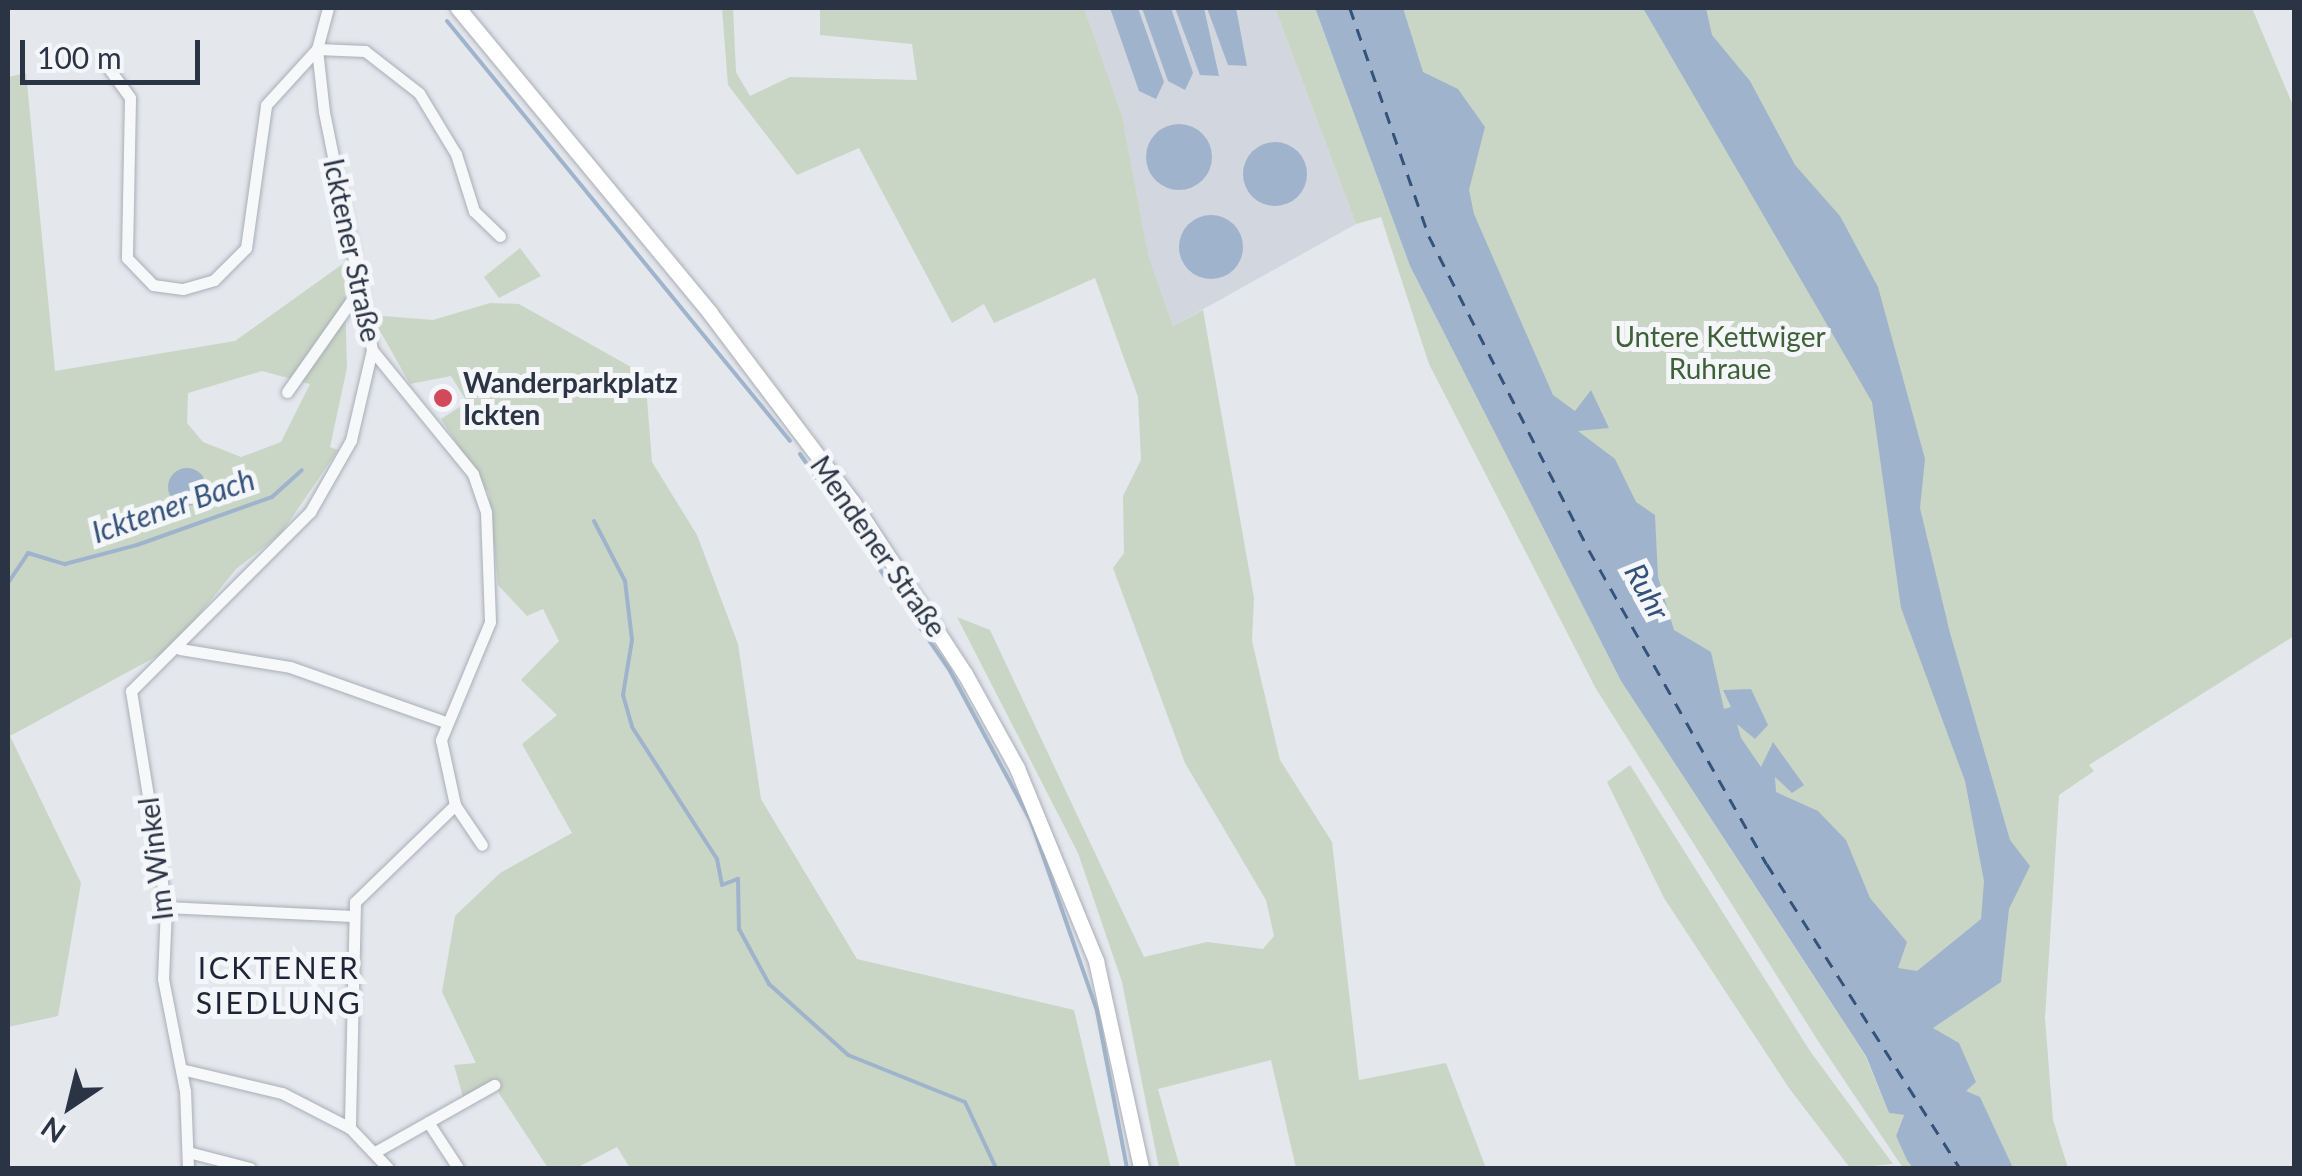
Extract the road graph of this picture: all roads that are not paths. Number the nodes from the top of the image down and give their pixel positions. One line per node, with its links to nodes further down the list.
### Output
1 (328, 8): 3 (street, Icktener Straße)
2 (458, 8): 25 (main road, Mendener Straße)
3 (317, 49): 4 (street); 5 (street); 6 (street, Icktener Straße)
4 (110, 70)
5 (500, 236)
6 (358, 291): 7 (street, Icktener Straße); 8 (street)
7 (372, 350): 9 (street); 10 (street, Icktener Straße)
8 (287, 392)
9 (180, 650): 10 (street); 13 (street, Im Winkel)
10 (446, 722): 11 (street, Icktener Straße)
11 (455, 805): 12 (street, Icktener Straße); 14 (street)
12 (482, 845)
13 (166, 907): 14 (street); 15 (street, Im Winkel)
14 (352, 916): 18 (street)
15 (181, 1070): 18 (street); 19 (street, Im Winkel)
16 (494, 1085): 17 (street)
17 (428, 1122): 20 (street); 24 (street)
18 (350, 1128): 20 (street)
19 (188, 1152): 21 (street, Im Winkel); 22 (street)
20 (375, 1152): 23 (street)
21 (188, 1168)
22 (250, 1168)
23 (388, 1168)
24 (458, 1168)
25 (1142, 1168)

